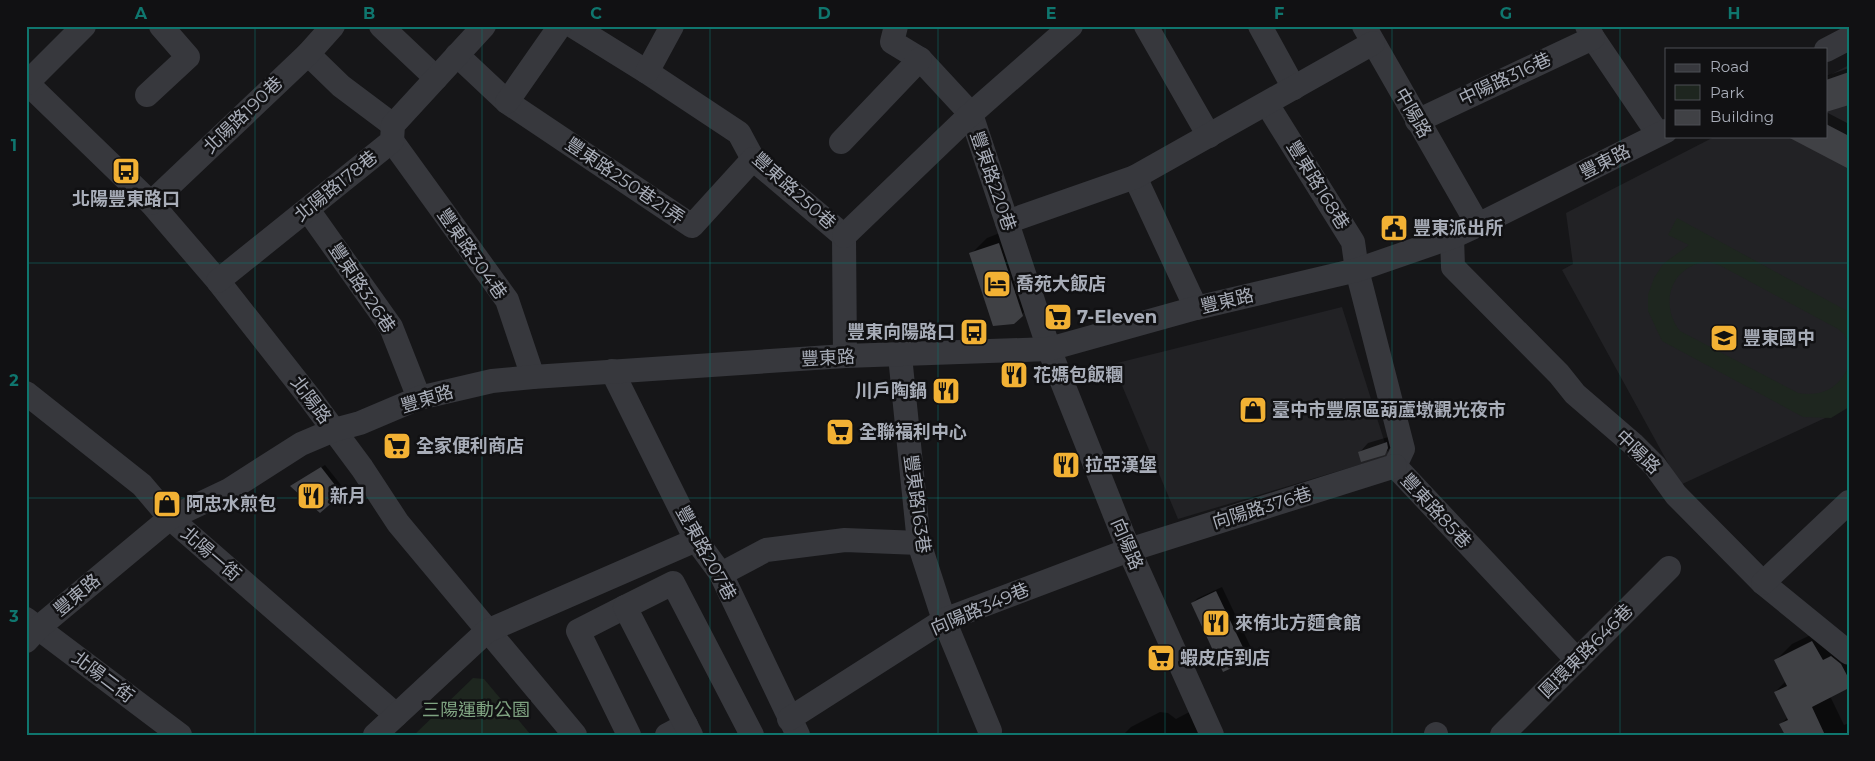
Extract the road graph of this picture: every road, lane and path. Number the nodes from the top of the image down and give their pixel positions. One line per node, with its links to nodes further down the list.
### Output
1 (84, 26): 22 (street)
2 (161, 26): 24 (street)
3 (333, 26): 17 (street, 北陽路190巷)
4 (381, 26): 21 (street)
5 (484, 26): 18 (street, 北陽路178巷)
6 (560, 26): 25 (street)
7 (573, 26): 20 (street, 豐東路250巷)
8 (672, 26): 20 (street)
9 (1071, 26): 27 (street)
10 (1146, 26): 31 (street)
11 (1260, 26): 23 (street)
12 (1590, 32): 28 (street, 中陽路316巷); 29 (street)
13 (894, 34): 19 (street, 豐東路220巷)
14 (1369, 34): 23 (street); 28 (street, 中陽路)
15 (1849, 38): 16 (street)
16 (1828, 49)
17 (308, 54): 30 (street, 豐東路304巷); 35 (street, 北陽路190巷)
18 (458, 55): 21 (street, 北陽路178巷); 25 (street)
19 (920, 59): 27 (street, 豐東路220巷); 32 (street)
20 (647, 72): 33 (street, 豐東路250巷)
21 (436, 78): 30 (street, 北陽路178巷)
22 (27, 82): 35 (street, 北陽路)
23 (1294, 88): 26 (street)
24 (147, 95)
25 (507, 102): 33 (street, 豐東路250巷21弄)
26 (1267, 104): 31 (street); 41 (street, 豐東路168巷)
27 (971, 114): 37 (street, 豐東路220巷); 39 (street)
28 (1417, 121): 38 (street, 中陽路)
29 (1662, 132): 38 (street, 豐東路)
30 (392, 133): 36 (street, 北陽路178巷); 48 (street, 豐東路304巷)
31 (1210, 136): 34 (street)
32 (842, 142)
33 (753, 159): 39 (street, 豐東路250巷)
34 (1135, 178): 37 (street); 43 (street)
35 (151, 203): 42 (street, 北陽路)
36 (308, 210): 42 (street, 北陽路178巷); 50 (street, 豐東路326巷)
37 (1007, 222): 44 (street, 豐東路220巷)
38 (1478, 225): 40 (street, 豐東路)
39 (844, 236): 45 (street, 豐東路250巷)
40 (1452, 237): 41 (street, 豐東路); 60 (street, 中陽路)
41 (1357, 270): 43 (street, 豐東路); 52 (street, 豐東路85巷)
42 (218, 281): 51 (street, 北陽路)
43 (1196, 308): 44 (street, 豐東路)
44 (1049, 349): 46 (street, 豐東路); 57 (street, 向陽路)
45 (845, 356): 46 (street, 豐東路); 47 (street, 豐東路)
46 (900, 356): 56 (street, 豐東路163巷)
47 (612, 371): 48 (street, 豐東路); 55 (street, 豐東路207巷)
48 (533, 377): 50 (street, 豐東路)
49 (26, 392): 54 (street, 北陽一街)
50 (419, 398): 51 (street, 豐東路)
51 (334, 430): 54 (street, 豐東路); 64 (street, 北陽路)
52 (1394, 466): 57 (street, 向陽路376巷); 66 (street, 豐東路85巷)
53 (1848, 503): 60 (street)
54 (170, 518): 63 (street, 豐東路); 67 (street, 北陽一街)
55 (696, 540): 59 (street, 豐東路207巷); 64 (street)
56 (919, 544): 59 (street); 62 (street, 豐東路163巷)
57 (1128, 550): 62 (street, 向陽路349巷); 76 (street, 向陽路)
58 (1669, 568): 66 (street, 圓環東路646巷)
59 (721, 574): 68 (street, 豐東路207巷)
60 (1763, 583): 65 (street, 中陽路)
61 (625, 607): 70 (street); 74 (street); 75 (street)
62 (944, 620): 68 (street, 向陽路349巷); 69 (street, 豐東路163巷)
63 (30, 629): 71 (street, 北陽二街)
64 (487, 631): 67 (street); 73 (street, 北陽路)
65 (1849, 653)
66 (1577, 660): 77 (street, 圓環東路646巷)
67 (396, 715): 72 (street)
68 (794, 727)
69 (990, 731)
70 (681, 732)
71 (180, 735)
72 (375, 735)
73 (576, 735)
74 (629, 735)
75 (752, 735)
76 (1212, 735)
77 (1502, 735)

